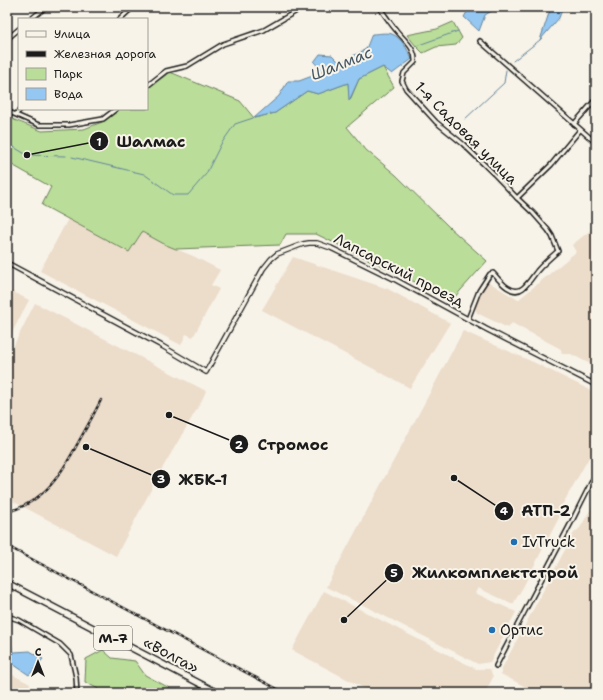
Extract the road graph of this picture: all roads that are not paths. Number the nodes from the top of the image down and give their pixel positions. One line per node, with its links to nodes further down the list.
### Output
1 (46, 7): 5 (street)
2 (133, 7): 6 (street)
3 (300, 7): 10 (street)
4 (379, 7): 19 (street, 1-я Садовая улица)
5 (32, 18)
6 (121, 18)
7 (18, 30): 8 (street)
8 (7, 39)
9 (480, 41): 16 (street)
10 (148, 85)
11 (596, 99): 16 (street)
12 (20, 110): 15 (street)
13 (115, 110): 15 (street)
14 (7, 111): 15 (street)
15 (16, 114)
16 (574, 124): 17 (street)
17 (580, 130): 18 (street); 19 (street)
18 (596, 143)
19 (516, 198): 21 (street, 1-я Садовая улица)
20 (7, 263): 21 (street, Лапсарский проезд)
21 (468, 319): 22 (street, Лапсарский проезд)
22 (596, 385)
23 (596, 473): 26 (street)
24 (7, 582): 28 (highway, «Волга» / М-7)
25 (7, 616): 27 (street)
26 (496, 666)
27 (77, 693)
28 (218, 693)

